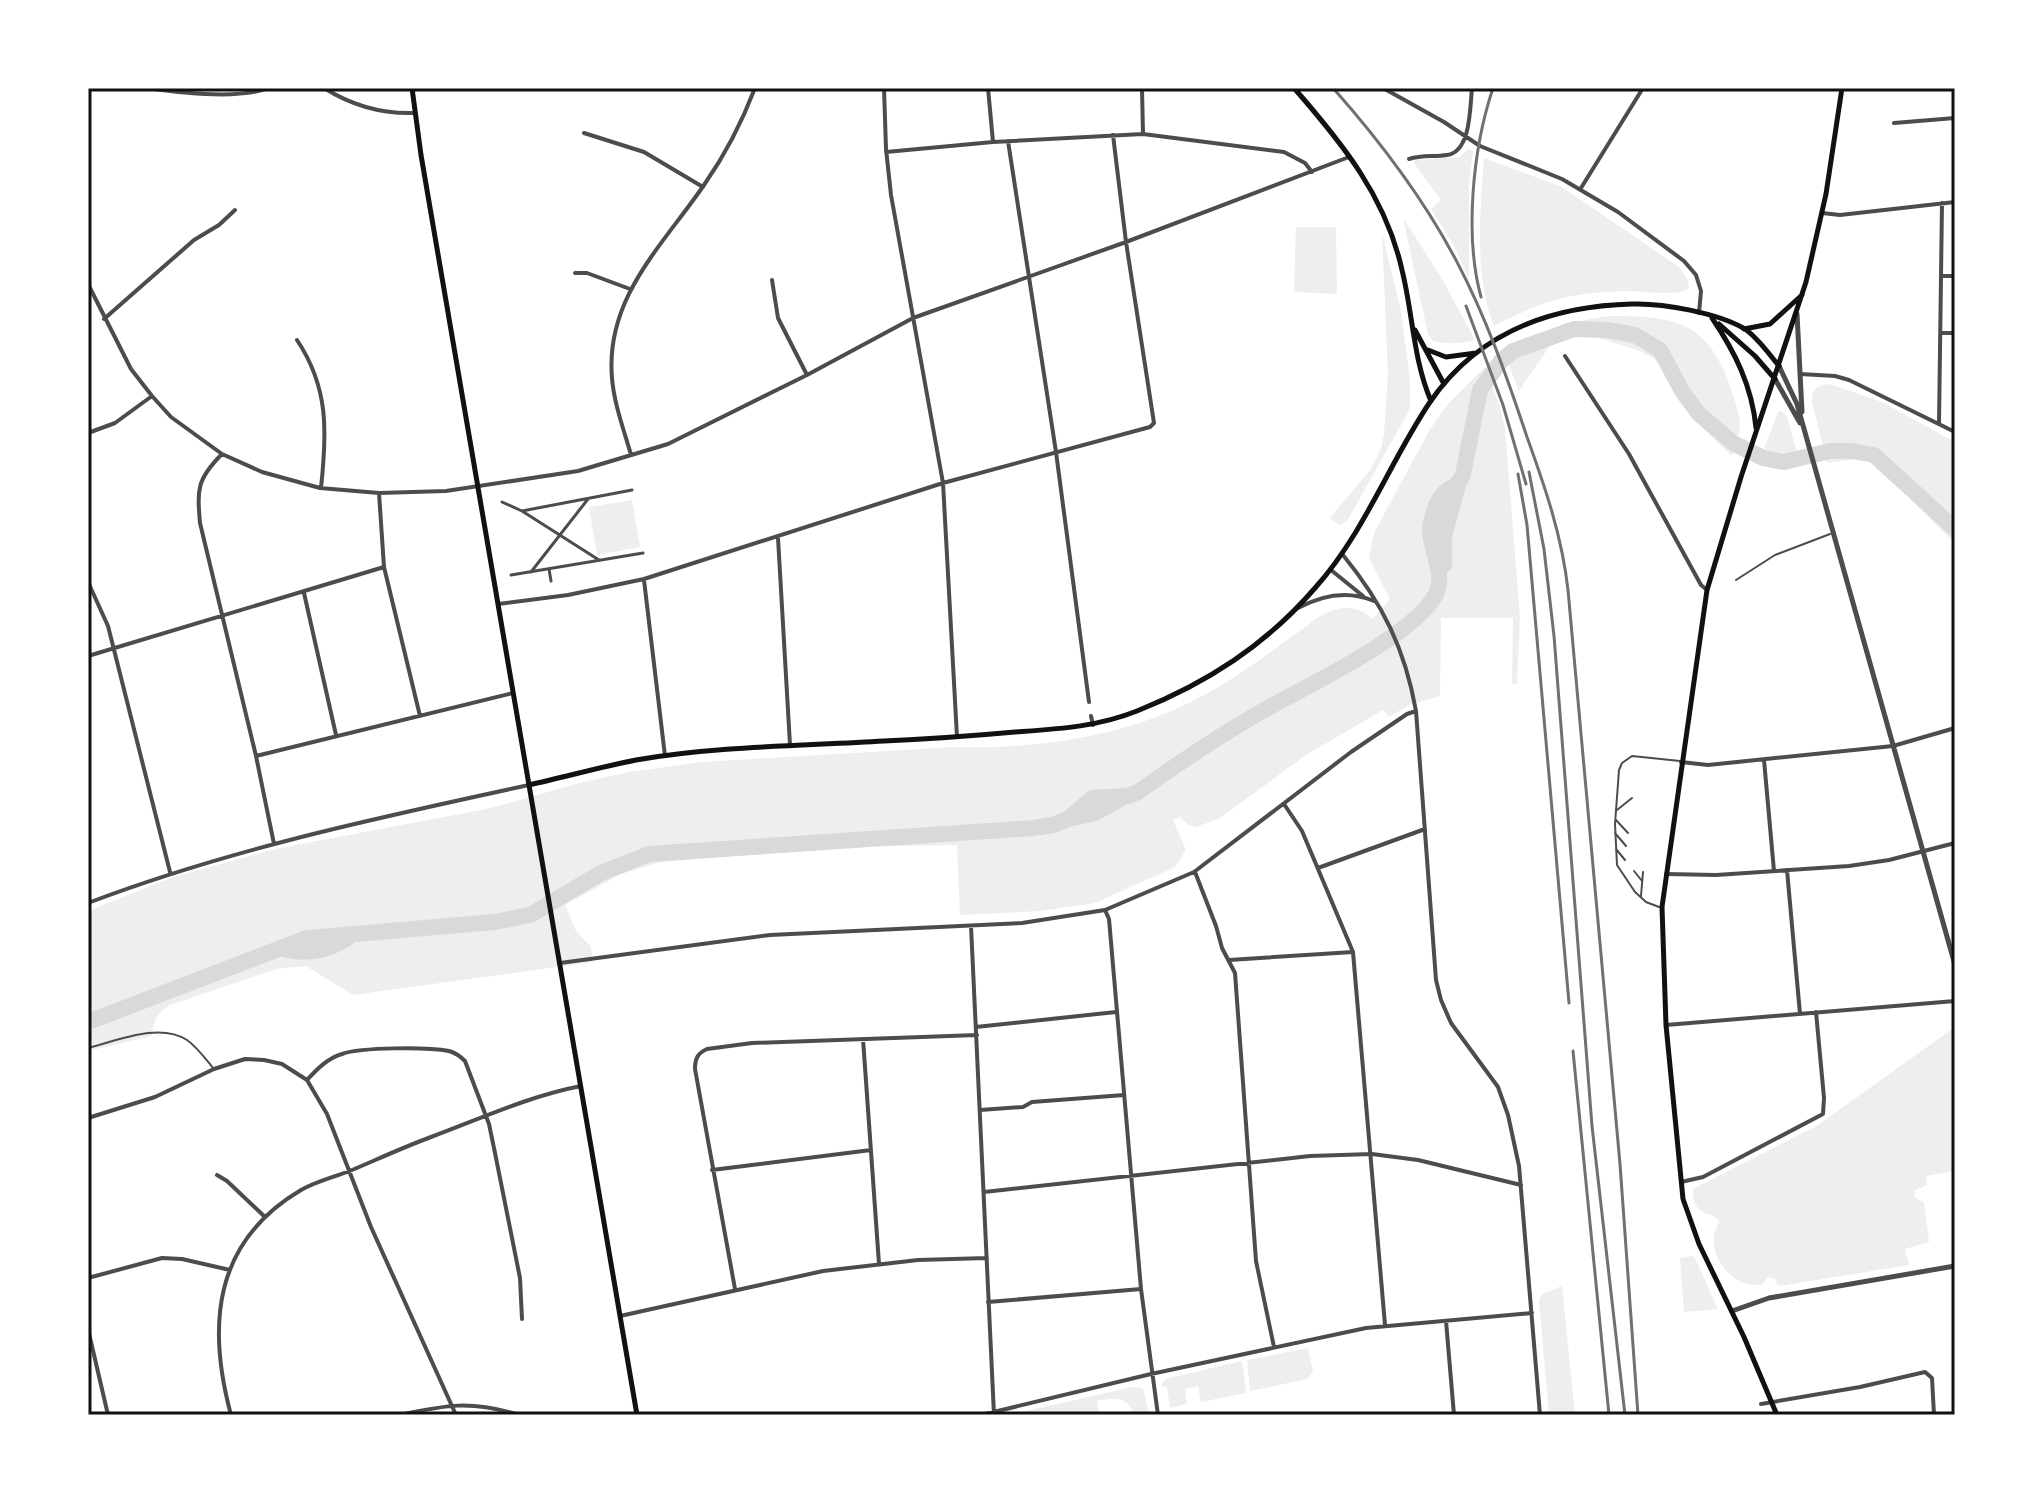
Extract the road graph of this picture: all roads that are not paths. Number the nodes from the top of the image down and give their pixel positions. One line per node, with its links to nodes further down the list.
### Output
1 (147, 88): 2 (street)
2 (269, 88)
3 (324, 88): 14 (street)
4 (412, 88): 14 (main road)
5 (755, 88): 27 (street)
6 (884, 88): 23 (street)
7 (988, 88): 22 (street)
8 (1142, 88): 18 (street)
9 (1294, 88): 24 (main road)
10 (1383, 88): 20 (street)
11 (1472, 88): 20 (street)
12 (1643, 88): 28 (street)
13 (1842, 88): 32 (main road)
14 (414, 113): 71 (main road)
15 (1955, 118): 16 (street)
16 (1894, 123)
17 (584, 133): 27 (street)
18 (1143, 134): 19 (street); 26 (street)
19 (1113, 135): 21 (street); 33 (street)
20 (1465, 136): 25 (street); 28 (street)
21 (1008, 141): 22 (street); 37 (street)
22 (993, 142): 23 (street)
23 (886, 152): 44 (street)
24 (1351, 156): 26 (street); 48 (main road)
25 (1409, 159)
26 (1312, 172): 33 (street)
27 (703, 187): 40 (street)
28 (1581, 188): 42 (street)
29 (1955, 202): 30 (street)
30 (1942, 203): 32 (street); 35 (street)
31 (235, 210): 46 (street)
32 (1822, 213): 41 (main road)
33 (1126, 242): 37 (street); 67 (street)
34 (575, 273): 40 (street)
35 (1941, 276): 36 (street); 49 (street)
36 (1955, 276)
37 (1027, 278): 44 (street); 67 (street)
38 (772, 280): 57 (street)
39 (88, 284): 46 (street)
40 (630, 289): 69 (street)
41 (1803, 294): 43 (main road); 47 (main road)
42 (1699, 313): 45 (main road); 53 (main road)
43 (1797, 314): 55 (main road); 56 (street)
44 (913, 318): 57 (street); 70 (street)
45 (1712, 318): 47 (main road); 58 (main road); 66 (main road)
46 (104, 319): 60 (street)
47 (1744, 329): 55 (main road)
48 (1414, 330): 52 (main road); 61 (main road)
49 (1941, 333): 50 (street); 62 (street)
50 (1955, 333)
51 (297, 340): 72 (street)
52 (1425, 349): 53 (main road); 59 (main road)
53 (1477, 353): 59 (main road)
54 (1565, 356): 93 (street)
55 (1779, 366): 58 (main road); 63 (street)
56 (1800, 374): 62 (street); 63 (street)
57 (807, 375): 69 (street)
58 (1775, 379): 63 (street); 66 (main road)
59 (1444, 384): 61 (main road)
60 (152, 396): 65 (street); 68 (street)
61 (1431, 401): 82 (main road)
62 (1939, 424): 64 (street)
63 (1803, 429): 78 (street)
64 (1955, 432)
65 (88, 433)
66 (1756, 433): 93 (main road)
67 (1056, 452): 70 (street); 103 (street)
68 (222, 454): 72 (street); 99 (street)
69 (631, 456): 71 (street)
70 (943, 483): 80 (street); 110 (street)
71 (477, 486): 74 (street); 97 (main road)
72 (321, 488): 74 (street)
73 (632, 490): 75 (street)
74 (379, 493): 84 (street)
75 (588, 498): 77 (street); 79 (street)
76 (502, 502): 77 (street)
77 (522, 511): 79 (street)
78 (1832, 533): 90 (lane); 111 (street)
79 (560, 535): 83 (street); 87 (street)
80 (778, 537): 89 (street); 112 (street)
81 (643, 553): 83 (street)
82 (1343, 555): 86 (main road); 96 (street)
83 (599, 560): 85 (street)
84 (384, 567): 94 (street); 105 (street)
85 (549, 569): 87 (street); 91 (street)
86 (1331, 570): 95 (street); 98 (main road)
87 (531, 572): 88 (street)
88 (511, 575)
89 (644, 579): 97 (street); 114 (street)
90 (1736, 580)
91 (551, 581)
92 (88, 582): 100 (street)
93 (1707, 590): 117 (main road)
94 (304, 593): 99 (street); 109 (street)
95 (1365, 598): 96 (street); 98 (street)
96 (1376, 602): 104 (street)
97 (498, 604): 102 (main road)
98 (1297, 608): 107 (main road)
99 (223, 616): 100 (street); 113 (street)
100 (113, 649): 101 (street); 137 (street)
101 (88, 656)
102 (513, 693): 105 (street); 119 (main road)
103 (1089, 702)
104 (1416, 711): 121 (street); 124 (street)
105 (420, 716): 109 (street)
106 (1091, 716): 107 (street)
107 (1093, 725): 110 (main road)
108 (1955, 728): 111 (street)
109 (336, 735): 113 (street)
110 (957, 737): 112 (main road)
111 (1893, 746): 116 (street); 131 (street)
112 (790, 747): 114 (main road)
113 (256, 756): 128 (street)
114 (665, 756): 119 (main road)
115 (1655, 758): 117 (lane); 118 (lane); 122 (lane)
116 (1764, 760): 117 (street); 136 (street)
117 (1681, 762): 140 (main road)
118 (1654, 764)
119 (529, 785): 128 (street); 149 (main road)
120 (1632, 798): 122 (lane)
121 (1284, 804): 133 (street); 138 (street)
122 (1616, 810): 123 (lane)
123 (1615, 819): 125 (lane); 126 (lane)
124 (1425, 829): 133 (street); 175 (street)
125 (1615, 832): 129 (lane); 130 (lane)
126 (1628, 833)
127 (1955, 843): 131 (street)
128 (274, 844): 137 (street)
129 (1626, 846)
130 (1615, 848): 132 (lane); 142 (lane)
131 (1923, 852): 134 (street); 150 (street)
132 (1625, 860)
133 (1318, 868): 147 (street)
134 (1787, 870): 136 (street); 154 (street)
135 (1634, 871): 141 (lane)
136 (1774, 871): 140 (street)
137 (170, 872): 143 (street)
138 (1194, 872): 145 (street); 148 (street)
139 (1643, 872): 141 (lane)
140 (1666, 874): 144 (main road)
141 (1642, 882): 142 (lane)
142 (1641, 897): 144 (lane)
143 (89, 901)
144 (1662, 907): 155 (main road)
145 (1105, 910): 146 (street); 152 (street)
146 (971, 925): 149 (street); 156 (street)
147 (1353, 952): 148 (street); 168 (street)
148 (1229, 960): 169 (street)
149 (560, 963): 162 (main road)
150 (1955, 963)
151 (1955, 1001): 153 (street)
152 (1116, 1012): 156 (street); 163 (street)
153 (1816, 1012): 154 (street); 174 (street)
154 (1800, 1014): 155 (street)
155 (1666, 1025): 174 (main road)
156 (976, 1027): 157 (street)
157 (977, 1035): 158 (street); 164 (street)
158 (863, 1039): 167 (street); 170 (street)
159 (88, 1048): 160 (lane)
160 (214, 1069): 161 (street); 165 (street)
161 (307, 1080): 166 (street); 171 (street)
162 (581, 1086): 166 (street); 188 (main road)
163 (1125, 1095): 164 (street); 173 (street)
164 (980, 1110): 176 (street)
165 (88, 1118)
166 (485, 1118): 171 (street); 189 (street)
167 (871, 1150): 170 (street); 179 (street)
168 (1372, 1154): 169 (street); 175 (street); 191 (street)
169 (1250, 1163): 173 (street); 193 (street)
170 (712, 1170): 183 (street)
171 (350, 1171): 177 (street); 196 (street)
172 (217, 1175): 177 (street)
173 (1131, 1176): 176 (street); 184 (street)
174 (1681, 1182): 186 (main road)
175 (1521, 1185): 187 (street)
176 (984, 1192): 178 (street)
177 (265, 1217): 181 (street)
178 (987, 1258): 179 (street); 185 (street)
179 (879, 1264): 183 (street)
180 (1955, 1266): 186 (street)
181 (230, 1270): 182 (street); 200 (street)
182 (88, 1278)
183 (735, 1289): 188 (street)
184 (1141, 1289): 185 (street); 194 (street)
185 (988, 1302): 198 (street)
186 (1732, 1311): 195 (main road)
187 (1532, 1313): 190 (street); 208 (street)
188 (620, 1316): 204 (main road)
189 (522, 1319)
190 (1446, 1321): 191 (street); 207 (street)
191 (1385, 1325): 193 (street)
192 (88, 1329): 199 (street)
193 (1274, 1347): 194 (street)
194 (1151, 1374): 198 (street); 206 (street)
195 (1771, 1400): 197 (street); 209 (main road); 210 (street)
196 (452, 1404): 201 (street); 202 (street); 203 (street)
197 (1761, 1404)
198 (993, 1413): 205 (street)
199 (108, 1415)
200 (231, 1415)
201 (399, 1415)
202 (456, 1415)
203 (519, 1415)
204 (637, 1415)
205 (981, 1415)
206 (1158, 1415)
207 (1454, 1415)
208 (1540, 1415)
209 (1777, 1415)
210 (1934, 1415)

